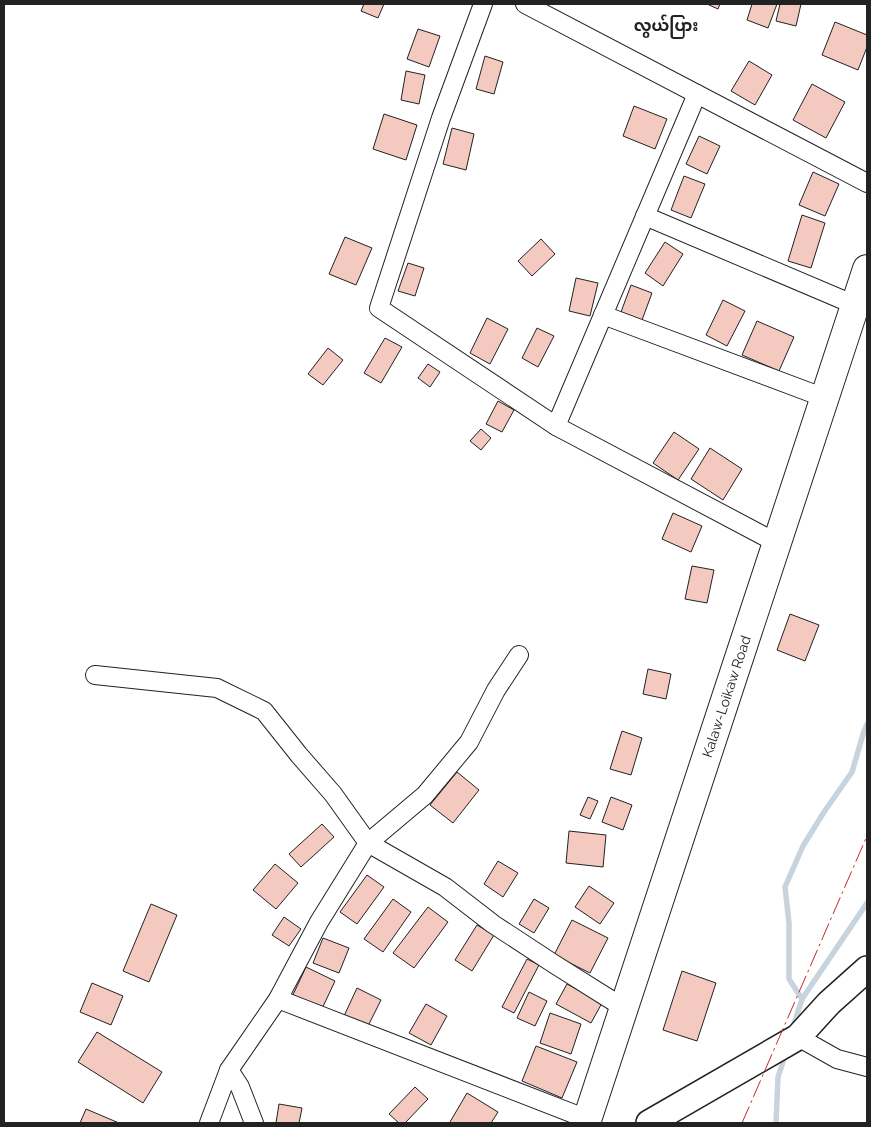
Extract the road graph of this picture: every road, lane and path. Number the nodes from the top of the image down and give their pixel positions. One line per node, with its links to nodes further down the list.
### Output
1 (483, 4): 10 (street)
2 (525, 4): 3 (street)
3 (697, 94): 4 (street); 5 (street)
4 (867, 183)
5 (645, 216): 7 (street); 8 (street)
6 (867, 269): 7 (main road, Kalaw-Loikaw Road)
7 (855, 305): 9 (main road, Kalaw-Loikaw Road)
8 (603, 315): 9 (street); 10 (street)
9 (824, 398): 11 (main road, Kalaw-Loikaw Road)
10 (556, 426): 11 (street)
11 (777, 543): 17 (main road, Kalaw-Loikaw Road)
12 (519, 655): 14 (street)
13 (95, 675): 14 (street)
14 (368, 843): 16 (street); 17 (street)
15 (867, 970): 18 (main road)
16 (278, 999): 20 (street); 21 (street)
17 (624, 1008): 21 (main road, Kalaw-Loikaw Road)
18 (798, 1037): 19 (street); 24 (main road)
19 (867, 1067)
20 (229, 1070): 22 (street); 23 (street)
21 (586, 1121)
22 (209, 1123)
23 (254, 1123)
24 (649, 1123)

